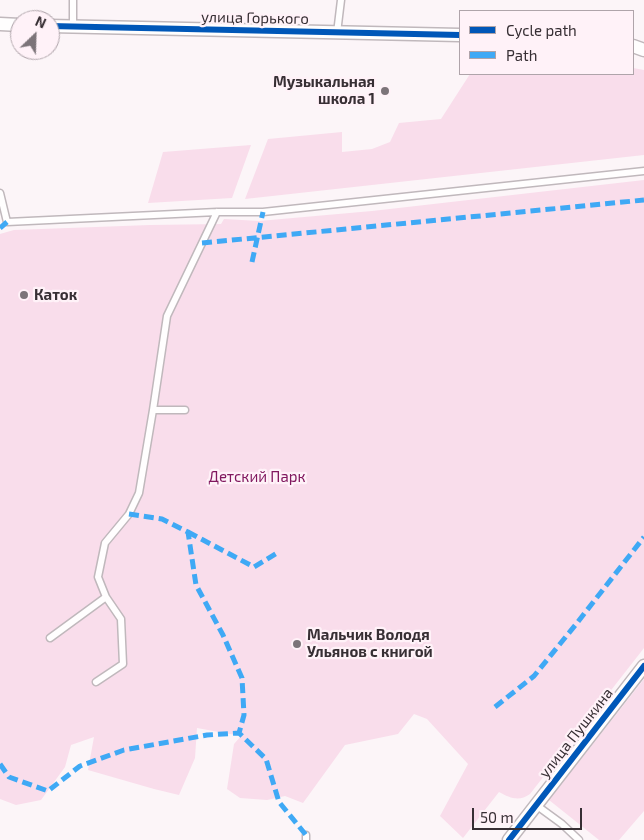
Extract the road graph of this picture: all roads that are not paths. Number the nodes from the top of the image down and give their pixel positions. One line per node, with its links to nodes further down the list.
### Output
1 (73, 0): 4 (lane)
2 (341, 0): 5 (lane)
3 (60, 26): 4 (street, улица Горького)
4 (73, 26): 5 (street, улица Горького)
5 (337, 33): 6 (street, улица Горького)
6 (459, 36)
7 (644, 170): 9 (lane)
8 (0, 193): 9 (lane)
9 (217, 212): 10 (lane)
10 (153, 410): 11 (lane); 12 (lane)
11 (185, 410)
12 (106, 596): 13 (lane); 15 (lane)
13 (50, 638)
14 (644, 666): 16 (street, улица Пушкина)
15 (96, 682)
16 (536, 806): 17 (street, улица Пушкина); 18 (lane)
17 (509, 840)
18 (579, 840)

